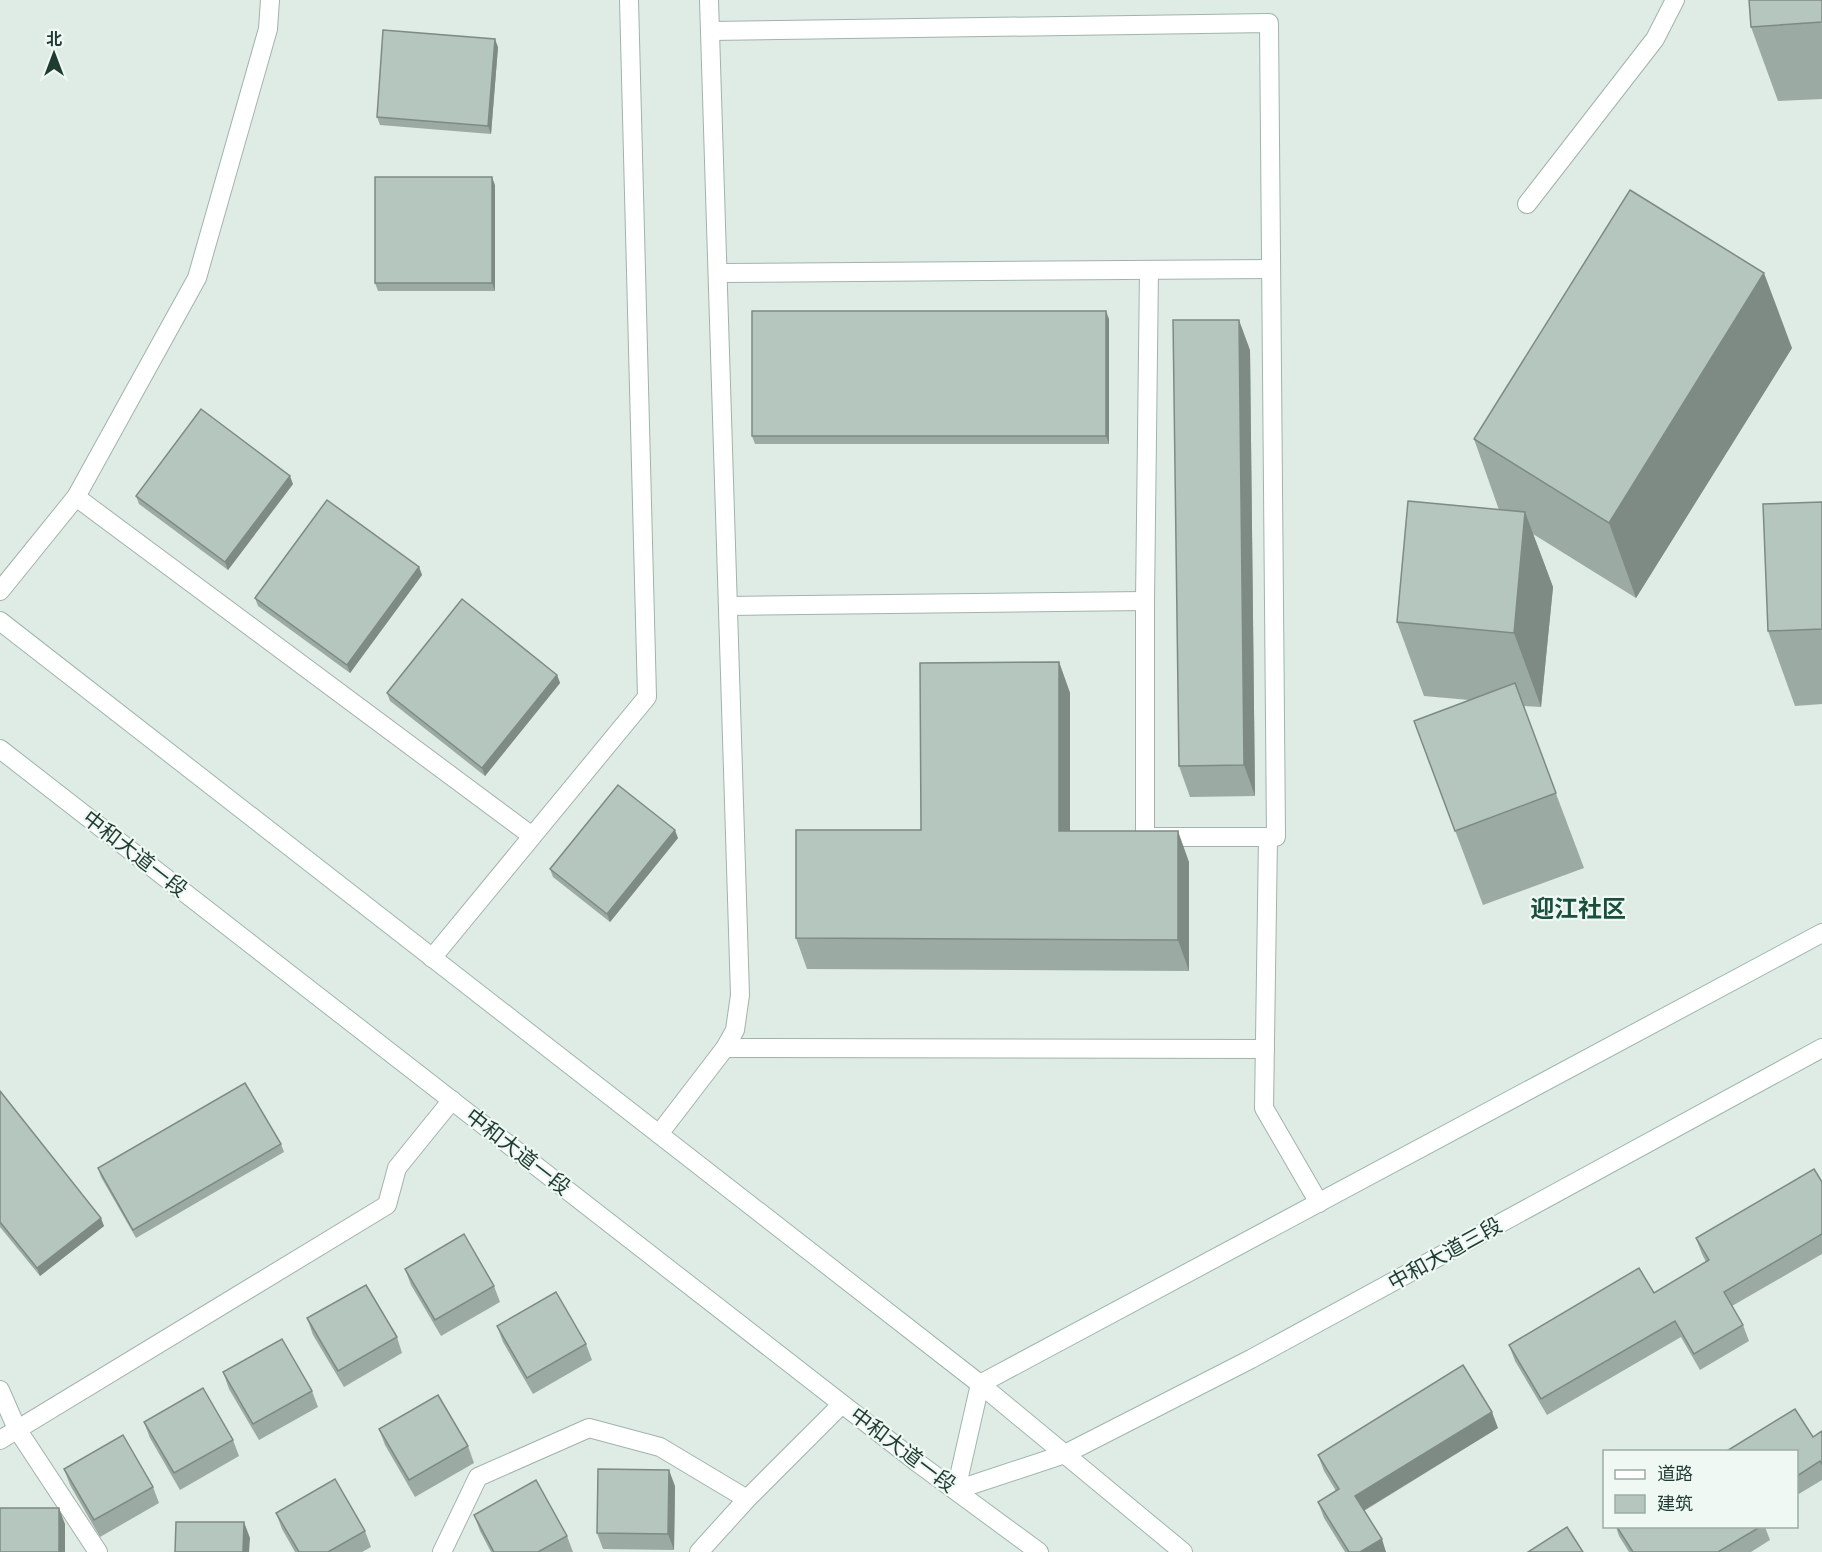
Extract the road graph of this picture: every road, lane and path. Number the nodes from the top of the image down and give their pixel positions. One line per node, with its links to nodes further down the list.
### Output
1 (270, 0): 10 (main road)
2 (629, 0): 16 (main road)
3 (709, 0): 5 (main road)
4 (1675, 0): 6 (main road)
5 (711, 31): 7 (main road); 9 (main road)
6 (1527, 204)
7 (1271, 269): 8 (main road); 17 (main road)
8 (1149, 270): 9 (main road); 12 (main road)
9 (719, 273): 13 (main road)
10 (76, 497): 11 (main road); 16 (main road)
11 (0, 591)
12 (1144, 601): 13 (main road); 17 (main road)
13 (729, 606): 20 (main road)
14 (0, 621): 19 (main road)
15 (0, 749): 23 (main road, 中和大道一段)
16 (532, 836): 19 (main road)
17 (1268, 837): 22 (main road)
18 (1822, 933): 25 (main road)
19 (432, 958): 24 (main road)
20 (725, 1048): 22 (main road); 24 (main road)
21 (1822, 1048): 31 (main road, 中和大道三段)
22 (1265, 1049): 25 (main road)
23 (452, 1100): 28 (main road, 中和大道一段); 29 (main road)
24 (659, 1134): 26 (main road)
25 (1319, 1203): 26 (main road)
26 (980, 1384): 31 (main road); 32 (main road)
27 (0, 1390): 29 (main road)
28 (842, 1404): 32 (main road, 中和大道一段); 33 (main road)
29 (17, 1429): 30 (main road); 34 (main road)
30 (0, 1440)
31 (1065, 1454): 32 (main road, 中和大道三段); 38 (main road)
32 (956, 1490): 37 (main road, 中和大道一段)
33 (747, 1499): 35 (main road); 36 (main road)
34 (98, 1552)
35 (442, 1552)
36 (699, 1552)
37 (1040, 1552)
38 (1183, 1552)

